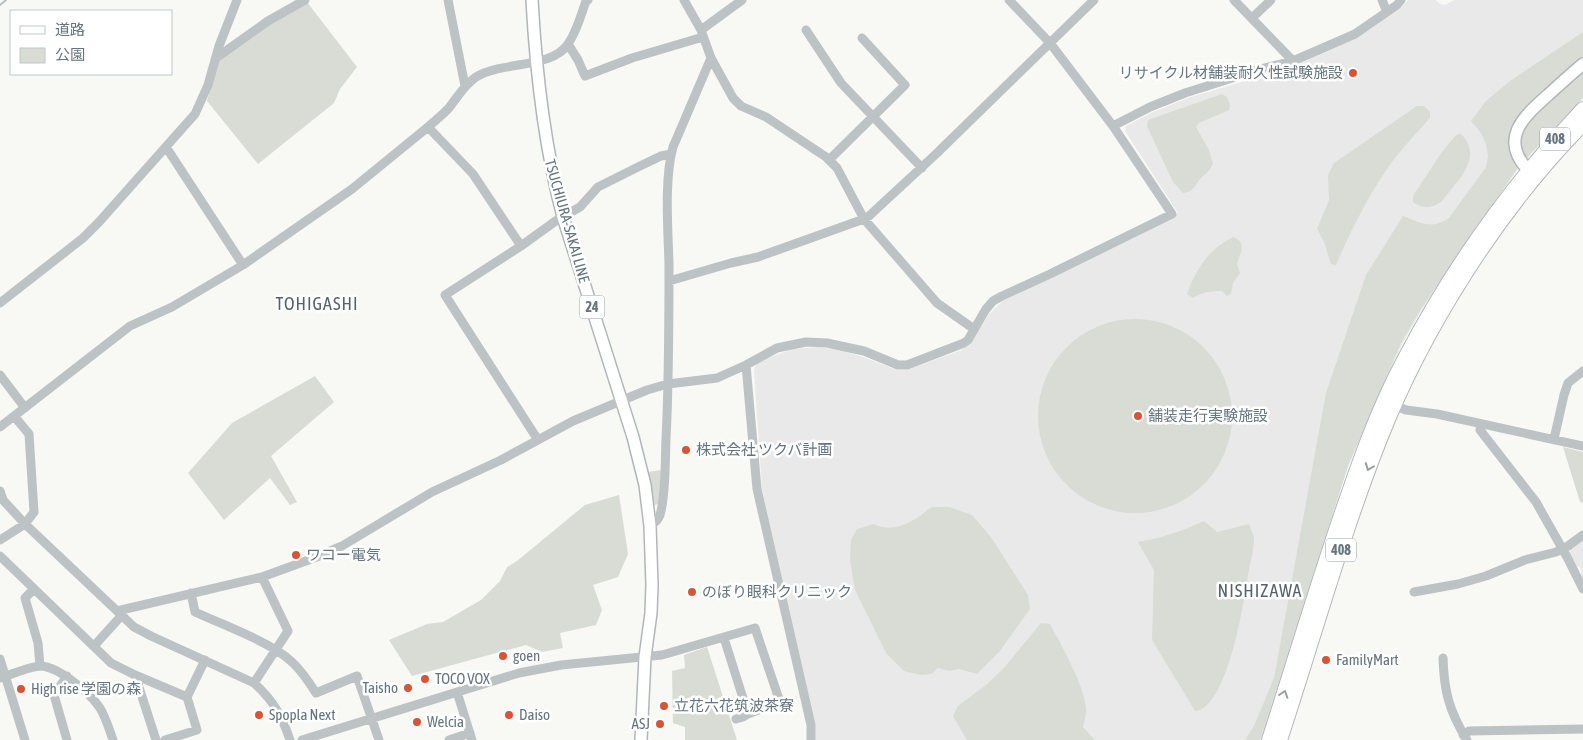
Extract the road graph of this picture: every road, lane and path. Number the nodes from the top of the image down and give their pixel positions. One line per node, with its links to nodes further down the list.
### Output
1 (237, 0): 21 (street)
2 (306, 0): 21 (street)
3 (448, 0): 26 (street)
4 (532, 0): 24 (main road, TSUCHIURA-SAKAI LINE / 24)
5 (588, 0): 20 (street)
6 (684, 0): 17 (street)
7 (742, 0): 17 (street)
8 (1009, 0): 19 (street)
9 (1094, 0): 19 (street)
10 (1234, 0): 15 (street)
11 (1271, 0): 15 (street)
12 (1382, 0): 14 (street)
13 (1401, 0): 14 (street)
14 (1387, 12): 23 (street)
15 (1252, 18): 23 (street)
16 (806, 30): 28 (street)
17 (702, 34): 20 (street); 22 (street)
18 (862, 38): 28 (street)
19 (1050, 43): 30 (street); 35 (street)
20 (568, 44): 24 (street)
21 (216, 58): 32 (street)
22 (711, 58): 33 (street); 34 (street)
23 (1293, 61): 30 (street)
24 (535, 63): 26 (street); 37 (main road, TSUCHIURA-SAKAI LINE / 24)
25 (1583, 64): 36 (main road)
26 (465, 86): 31 (street)
27 (1583, 109): 36 (highway, 408)
28 (873, 116): 34 (street); 35 (street)
29 (1583, 124): 36 (highway, 408)
30 (1113, 126): 43 (street)
31 (428, 127): 39 (street); 40 (street)
32 (166, 148): 40 (street); 42 (street)
33 (671, 154): 37 (street); 41 (street)
34 (829, 160): 38 (street)
35 (922, 168): 38 (street)
36 (1532, 173): 49 (highway, 408)
37 (563, 217): 39 (street); 48 (main road, TSUCHIURA-SAKAI LINE / 24)
38 (864, 219): 41 (street); 43 (street)
39 (521, 246): 55 (street)
40 (243, 265): 50 (street)
41 (669, 281): 47 (street)
42 (0, 303)
43 (974, 329): 44 (street)
44 (746, 365): 47 (street); 103 (street)
45 (1583, 371): 54 (street)
46 (0, 375): 50 (street)
47 (668, 384): 48 (street); 60 (street)
48 (622, 400): 55 (street); 60 (main road, TSUCHIURA-SAKAI LINE / 24)
49 (1389, 404): 52 (street); 104 (highway, 408, one-way to 49); 105 (highway, 408, one-way to 105)
50 (25, 408): 51 (street)
51 (14, 416): 53 (street); 59 (street)
52 (1481, 424): 54 (street); 63 (street)
53 (0, 427)
54 (1554, 439): 56 (street)
55 (538, 440): 65 (street)
56 (1583, 446)
57 (0, 491): 58 (street)
58 (2, 501): 59 (street)
59 (25, 524): 62 (street); 70 (street)
60 (650, 526): 74 (main road, TSUCHIURA-SAKAI LINE / 24)
61 (1583, 535): 63 (street)
62 (0, 540)
63 (1563, 549): 67 (street); 68 (street)
64 (0, 556): 66 (street)
65 (262, 577): 69 (street); 73 (street)
66 (34, 589): 72 (street); 78 (street)
67 (1583, 589)
68 (1414, 592)
69 (192, 593): 70 (street); 73 (street)
70 (120, 613): 72 (street); 77 (street)
71 (724, 638): 74 (street); 85 (street); 85 (street)
72 (94, 646): 79 (street)
73 (276, 650): 82 (street); 86 (street)
74 (645, 657): 83 (street); 87 (main road, 24)
75 (1443, 658): 91 (street)
76 (0, 659): 81 (street)
77 (205, 660): 82 (street); 84 (street)
78 (40, 666): 80 (street); 81 (street)
79 (135, 675): 84 (street); 95 (street)
80 (67, 676): 93 (street); 94 (street)
81 (3, 678): 92 (street)
82 (254, 683): 97 (street)
83 (457, 692): 86 (street); 90 (street)
84 (186, 697): 96 (street)
85 (748, 714): 88 (street)
86 (371, 718): 98 (street); 99 (street)
87 (642, 719): 101 (main road, 24); 102 (main road, 24)
88 (736, 719)
89 (1583, 728): 91 (street)
90 (471, 737): 100 (street)
91 (1465, 737)
92 (25, 740)
93 (67, 740)
94 (113, 740)
95 (156, 740)
96 (165, 740)
97 (290, 740)
98 (302, 740)
99 (379, 740)
100 (449, 740)
101 (641, 740)
102 (646, 740)
103 (811, 740)
104 (1269, 740)
105 (1280, 740)

